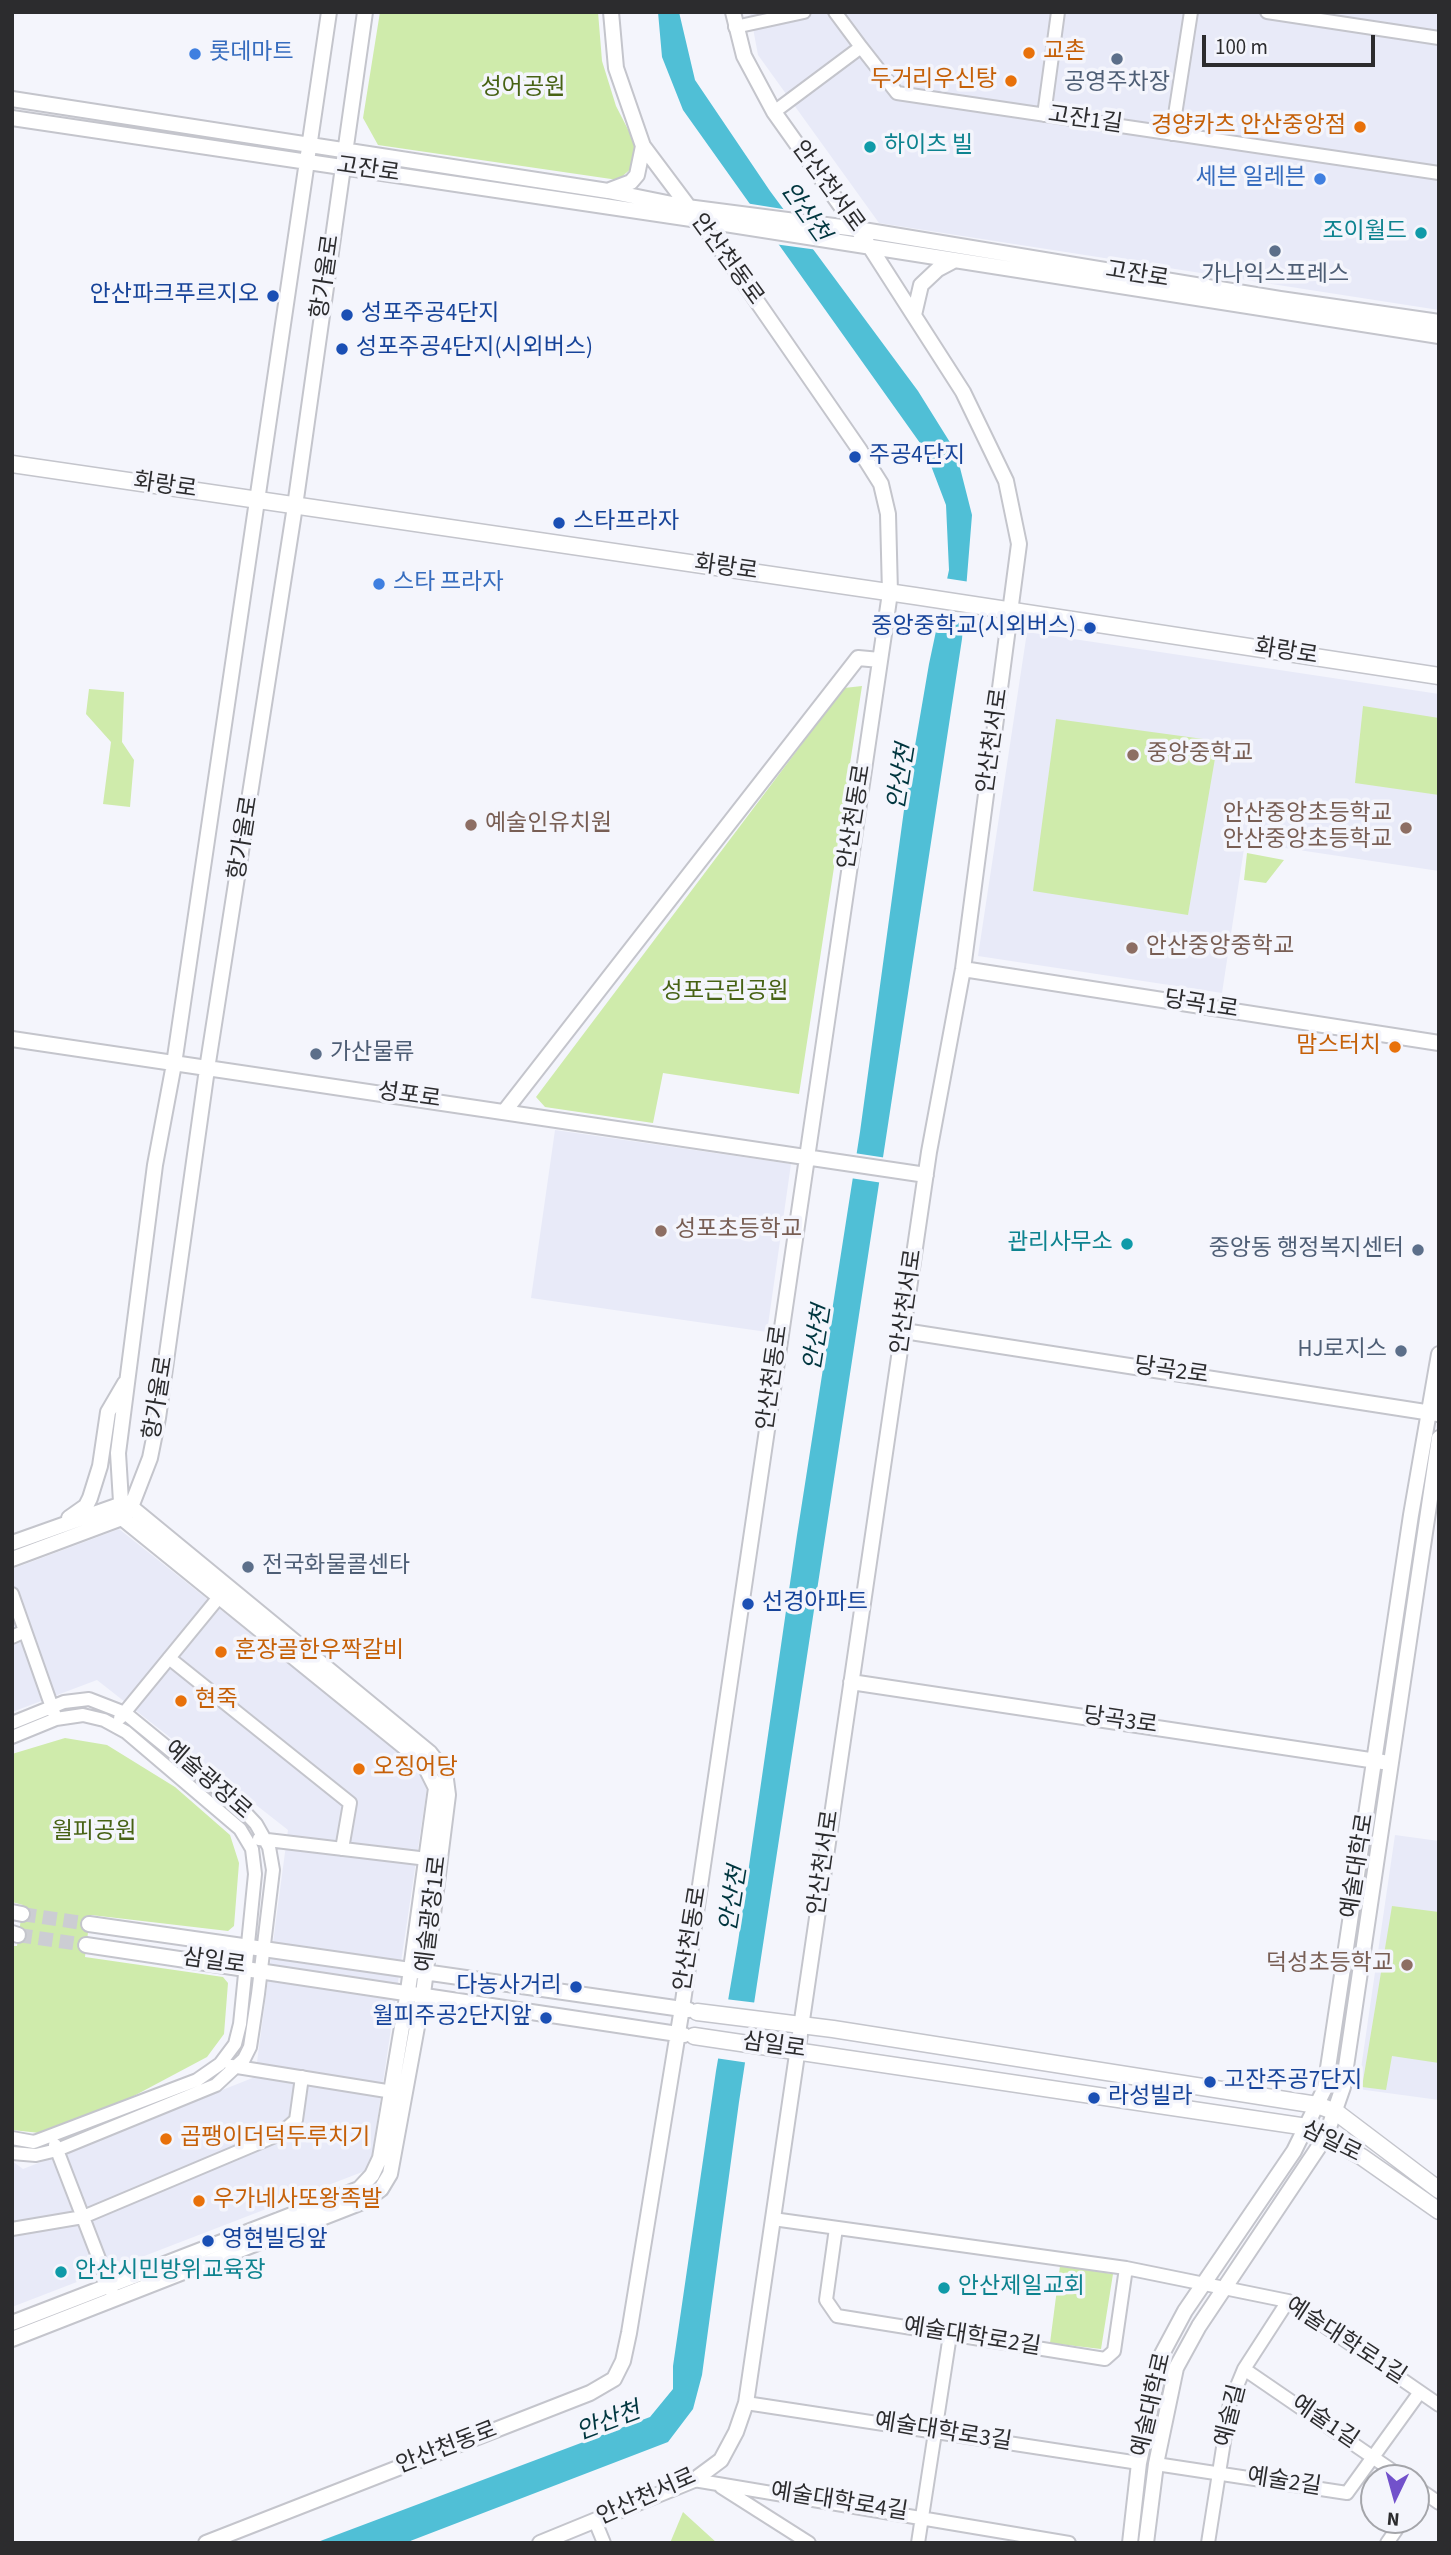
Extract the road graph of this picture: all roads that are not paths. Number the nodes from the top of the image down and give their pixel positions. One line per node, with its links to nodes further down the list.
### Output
1 (329, 12): 17 (street, 항가울로)
2 (365, 12): 19 (street, 항가울로)
3 (611, 12): 18 (street, 안산천동로)
4 (804, 12): 9 (street)
5 (835, 12): 11 (street, 고잔1길)
6 (1058, 12): 14 (street)
7 (1191, 12): 16 (street)
8 (1267, 12): 10 (street)
9 (734, 20): 13 (street, 안산천서로)
10 (1439, 38)
11 (861, 47): 13 (street); 14 (street, 고잔1길)
12 (12, 99): 17 (street, 고잔로)
13 (774, 112): 26 (street, 안산천서로)
14 (1044, 115): 16 (street, 고잔1길)
15 (12, 118): 20 (street, 고잔로)
16 (1172, 134): 22 (street, 고잔1길)
17 (307, 144): 19 (street, 고잔로); 20 (street, 항가울로)
18 (643, 146): 23 (street); 24 (street, 안산천동로)
19 (345, 150): 21 (street, 항가울로); 23 (street, 고잔로)
20 (304, 162): 21 (street, 고잔로); 33 (street, 항가울로)
21 (342, 167): 25 (street, 고잔로); 34 (street, 항가울로)
22 (1439, 173)
23 (608, 191): 24 (street, 고잔로)
24 (687, 207): 25 (street, 안산천동로); 26 (street, 고잔로)
25 (699, 221): 27 (street, 고잔로); 35 (street, 안산천동로)
26 (857, 229): 27 (street, 안산천서로); 30 (street, 고잔로)
27 (870, 247): 28 (street, 고잔로); 29 (street, 안산천서로)
28 (955, 260): 29 (street); 31 (street, 고잔로)
29 (914, 315): 36 (street, 안산천서로)
30 (1439, 321)
31 (1439, 336)
32 (12, 464): 33 (main road, 화랑로)
33 (257, 500): 34 (main road, 화랑로); 42 (street, 항가울로)
34 (295, 506): 35 (main road, 화랑로); 43 (street, 항가울로)
35 (890, 593): 36 (main road, 화랑로); 37 (street, 안산천동로)
36 (1012, 611): 38 (main road, 화랑로); 39 (street, 안산천서로)
37 (880, 660): 44 (street); 45 (street, 안산천동로)
38 (1439, 676)
39 (963, 969): 41 (street, 당곡1로); 46 (street, 안산천서로)
40 (12, 1039): 42 (street, 성포로)
41 (1439, 1043)
42 (174, 1064): 43 (street, 성포로); 49 (street, 항가울로)
43 (207, 1069): 44 (street, 성포로); 52 (street, 항가울로)
44 (504, 1112): 45 (street, 성포로)
45 (806, 1156): 46 (street, 성포로); 80 (street, 안산천동로)
46 (926, 1175): 47 (street, 안산천서로)
47 (904, 1331): 50 (street, 당곡2로); 61 (street, 안산천서로)
48 (1439, 1354): 50 (street, 예술대학로)
49 (127, 1378): 52 (street, 항가울로); 53 (street, 항가울로)
50 (1434, 1413): 67 (street, 예술대학로)
51 (1439, 1438): 67 (street, 예술대학로)
52 (124, 1510): 53 (street); 55 (street); 56 (street, 예술광장1로)
53 (50, 1530): 54 (street)
54 (12, 1544)
55 (12, 1559)
56 (222, 1593): 60 (street); 71 (street, 예술광장1로)
57 (12, 1594): 58 (street)
58 (25, 1631): 59 (street); 62 (street)
59 (12, 1637)
60 (169, 1658): 63 (street); 70 (street)
61 (851, 1682): 67 (street, 당곡3로); 81 (street, 안산천서로)
62 (54, 1713): 63 (street, 예술광장로); 64 (street, 예술광장로); 65 (street, 예술광장로); 66 (street, 예술광장로)
63 (125, 1713): 65 (street); 69 (street, 예술광장로)
64 (12, 1723)
65 (114, 1726): 68 (street, 예술광장로)
66 (12, 1737)
67 (1382, 1762): 89 (street, 예술대학로); 90 (street, 예술대학로)
68 (245, 1837): 69 (street); 74 (street, 예술광장로)
69 (264, 1839): 70 (street); 75 (street, 예술광장로)
70 (342, 1849): 71 (street)
71 (433, 1860): 78 (street, 예술광장1로)
72 (89, 1924): 74 (street, 삼일로)
73 (86, 1945): 76 (street, 삼일로)
74 (249, 1945): 75 (street, 삼일로); 76 (street, 예술광장로)
75 (265, 1947): 77 (street, 예술광장로); 78 (street, 삼일로)
76 (247, 1967): 77 (street, 삼일로); 85 (street, 예술광장로)
77 (262, 1969): 79 (street, 삼일로); 86 (street, 예술광장로)
78 (419, 1969): 79 (street, 예술광장1로); 80 (street, 삼일로)
79 (415, 1992): 82 (street, 삼일로); 88 (street, 예술광장1로)
80 (690, 2010): 81 (main road, 삼일로); 82 (street, 안산천동로)
81 (801, 2024): 84 (street, 안산천서로); 89 (main road, 삼일로)
82 (676, 2034): 83 (street, 삼일로); 125 (street, 안산천동로)
83 (694, 2036): 84 (main road, 삼일로)
84 (797, 2050): 91 (main road, 삼일로); 100 (street, 안산천서로)
85 (220, 2064): 86 (street); 92 (street, 예술광장로)
86 (236, 2066): 87 (street); 95 (street, 예술광장로)
87 (302, 2077): 88 (street); 99 (street)
88 (398, 2092): 106 (street, 예술광장1로)
89 (1317, 2105): 90 (main road, 삼일로); 91 (street, 예술대학로)
90 (1336, 2112): 93 (street, 예술대학로); 97 (main road, 삼일로)
91 (1307, 2127): 93 (main road, 삼일로); 104 (street, 예술대학로)
92 (51, 2135): 94 (street, 예술광장로); 95 (street)
93 (1326, 2136): 98 (main road, 삼일로); 105 (street, 예술대학로)
94 (12, 2138)
95 (57, 2150): 96 (street, 예술광장로); 99 (street)
96 (12, 2152)
97 (1439, 2190)
98 (1439, 2211)
99 (83, 2217): 102 (street); 106 (street)
100 (772, 2219): 101 (street); 113 (street, 안산천서로)
101 (836, 2228): 103 (street); 109 (street, 예술대학로2길)
102 (12, 2229)
103 (1126, 2268): 104 (street); 109 (street, 예술대학로2길)
104 (1204, 2282): 105 (street, 예술대학로1길); 117 (street, 예술대학로)
105 (1226, 2286): 107 (street, 예술대학로1길); 118 (street, 예술대학로)
106 (112, 2292): 108 (street, 예술광장1로); 110 (street, 예술광장1로)
107 (1288, 2301): 111 (street, 예술길); 112 (street, 예술대학로1길)
108 (12, 2322)
109 (950, 2335): 115 (street)
110 (12, 2339)
111 (1244, 2369): 116 (street, 예술1길); 120 (street, 예술길)
112 (1420, 2392): 114 (street, 예술대학로1길); 116 (street)
113 (746, 2403): 115 (street, 예술대학로3길); 121 (street, 안산천서로)
114 (1439, 2405)
115 (937, 2431): 117 (street, 예술대학로3길); 123 (street)
116 (1374, 2457): 119 (street, 예술1길); 120 (street, 예술2길)
117 (1139, 2463): 131 (street, 예술대학로)
118 (1156, 2464): 120 (street); 132 (street, 예술대학로)
119 (1384, 2464)
120 (1219, 2472): 133 (street, 예술길)
121 (694, 2480): 122 (street); 124 (street, 안산천서로)
122 (716, 2484): 123 (street, 예술대학로4길); 128 (street, 예술대학로4길)
123 (922, 2516): 129 (street); 130 (street, 예술대학로4길)
124 (595, 2521): 126 (street, 안산천서로); 127 (street)
125 (206, 2543)
126 (540, 2543)
127 (604, 2543)
128 (809, 2543)
129 (918, 2543)
130 (1069, 2543)
131 (1130, 2543)
132 (1146, 2543)
133 (1208, 2543)

